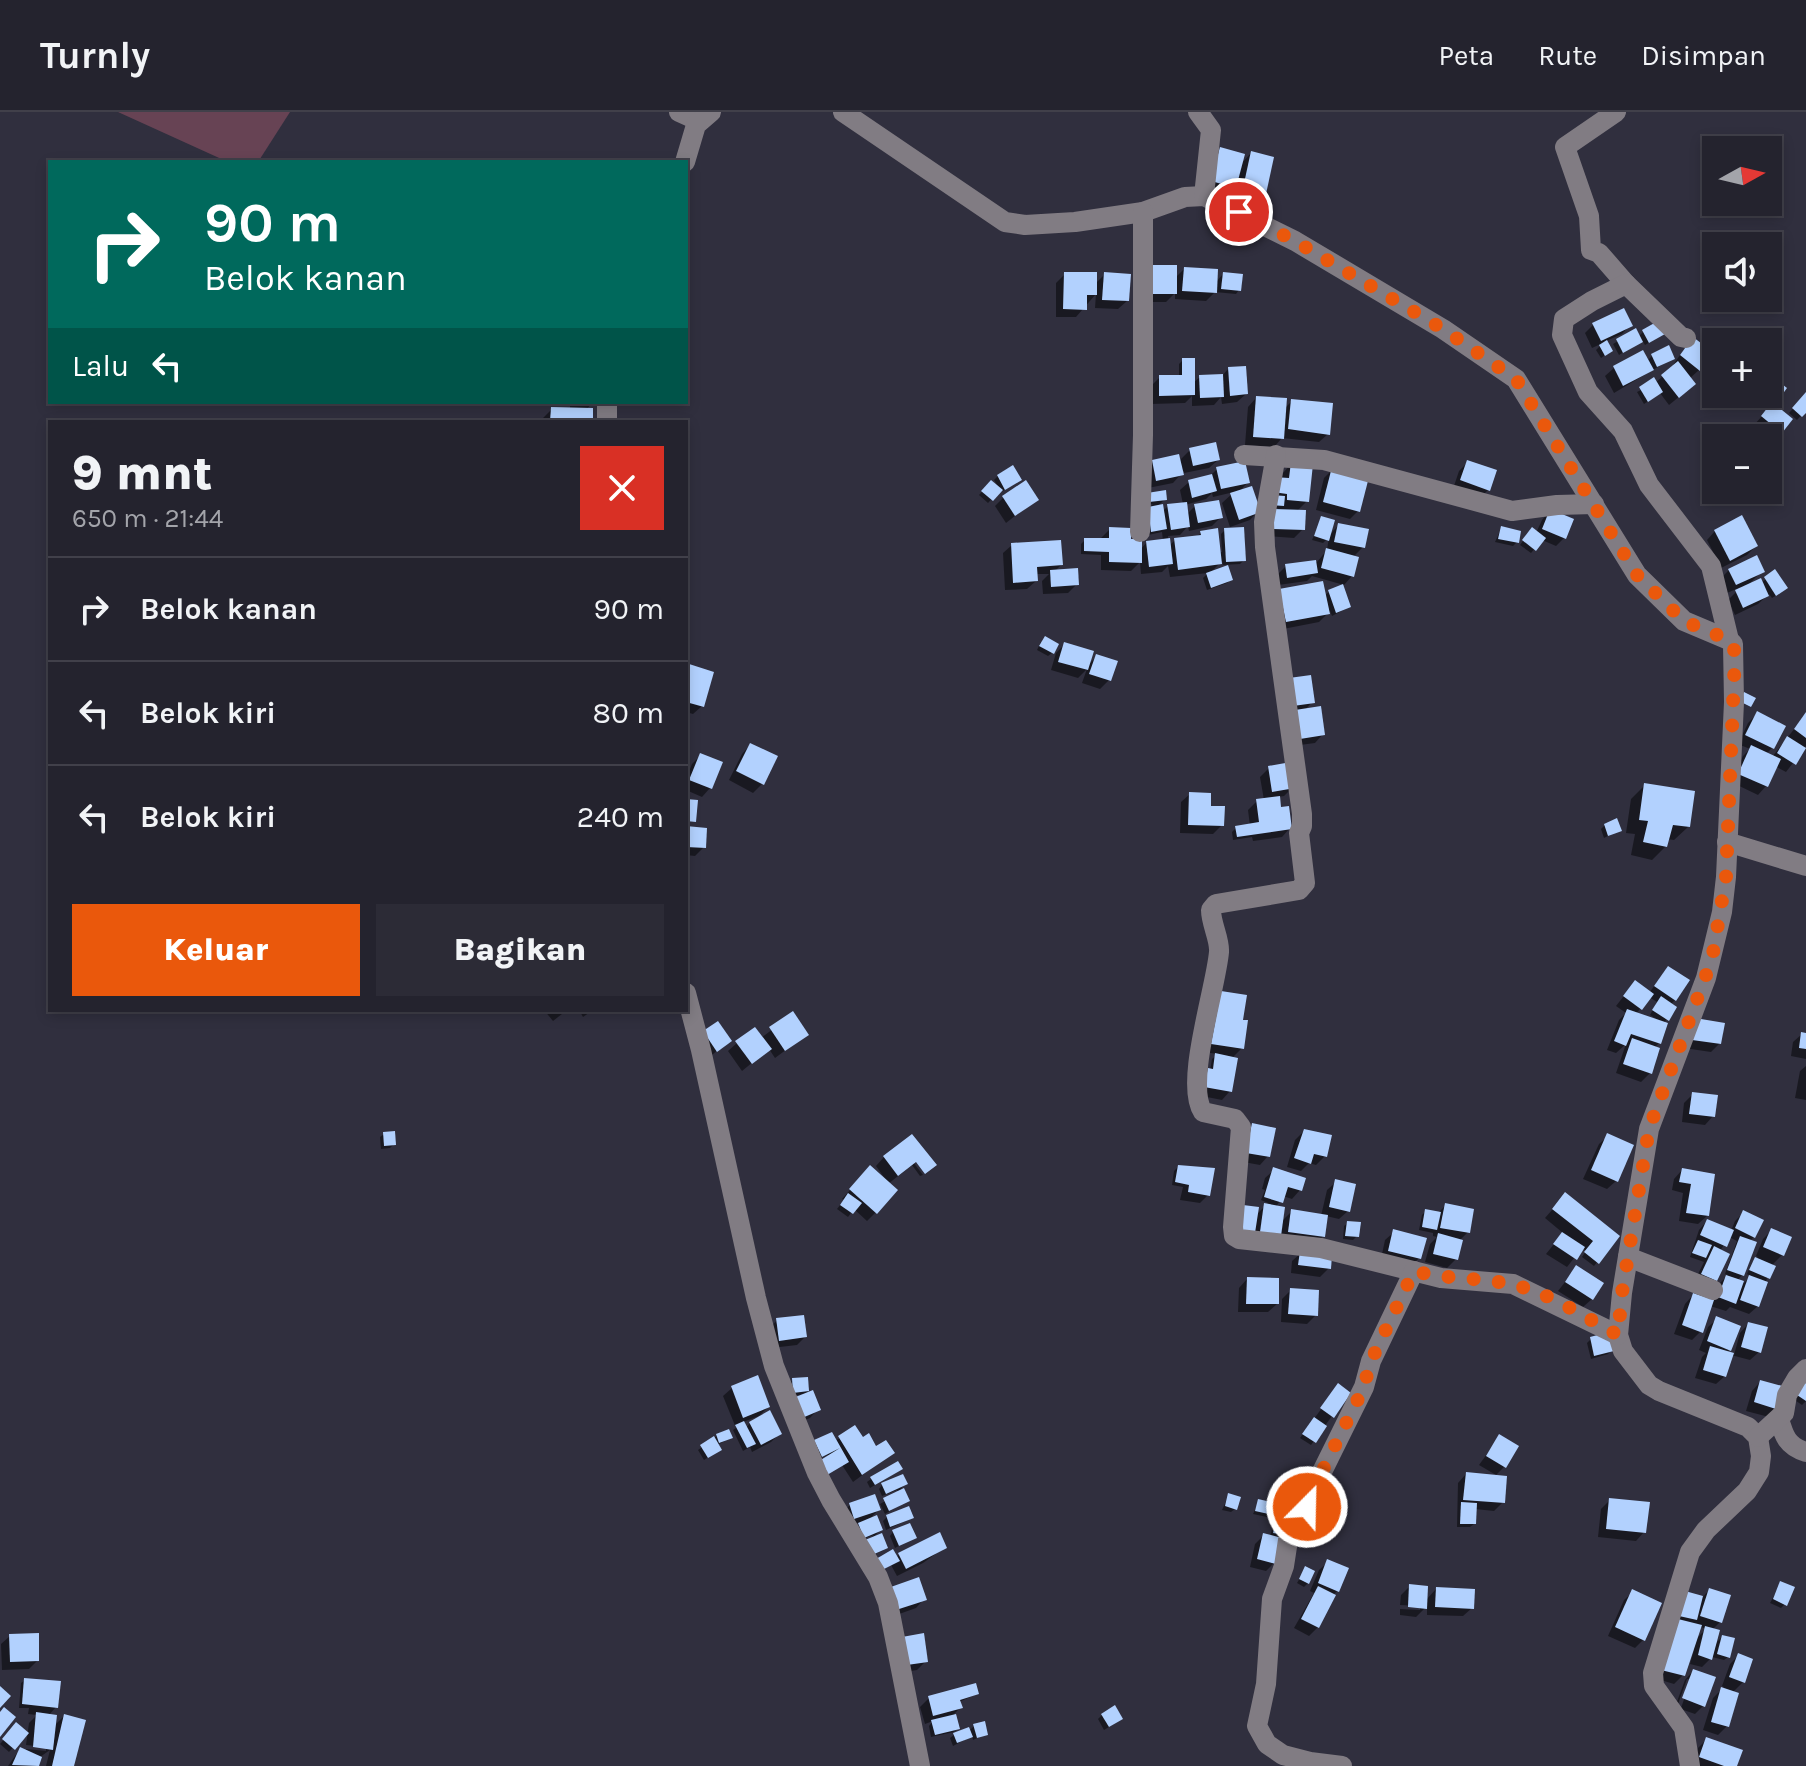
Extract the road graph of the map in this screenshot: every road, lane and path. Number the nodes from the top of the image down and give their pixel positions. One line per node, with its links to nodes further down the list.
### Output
1 (679, 112): 5 (street)
2 (843, 112): 8 (street)
3 (1198, 112): 7 (street)
4 (1616, 112): 9 (street)
5 (705, 116): 6 (street)
6 (686, 160)
7 (1204, 196): 8 (street); 13 (street)
8 (1143, 212): 14 (street)
9 (1626, 284): 10 (street); 15 (street)
10 (1686, 338)
11 (1244, 455): 12 (street)
12 (1276, 455): 13 (street); 20 (street)
13 (1594, 504): 15 (street)
14 (1140, 532)
15 (1729, 640): 16 (street)
16 (1727, 842): 17 (street); 19 (street)
17 (1806, 866)
18 (688, 1001): 27 (street)
19 (1628, 1257): 21 (street); 22 (street)
20 (1414, 1271): 22 (street); 28 (street)
21 (1713, 1290)
22 (1618, 1335): 25 (street)
23 (1806, 1369): 24 (street)
24 (1779, 1419): 25 (street); 26 (street)
25 (1758, 1437): 29 (street)
26 (1806, 1452)
27 (920, 1766)
28 (1342, 1766)
29 (1690, 1766)

